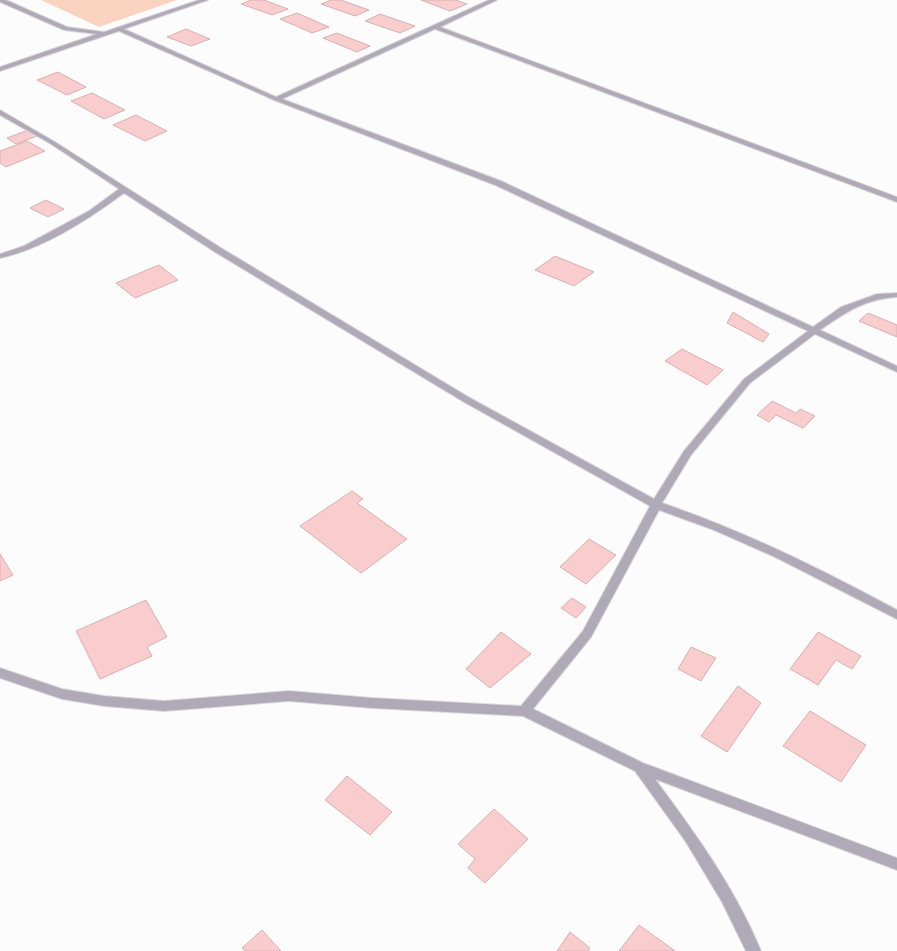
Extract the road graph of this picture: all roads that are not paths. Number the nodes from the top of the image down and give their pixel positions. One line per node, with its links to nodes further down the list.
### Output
1 (1, 0): 6 (street)
2 (205, 0): 5 (street)
3 (494, 0): 4 (street)
4 (436, 27): 8 (street); 11 (street)
5 (119, 29): 6 (street); 8 (street)
6 (106, 33): 7 (street)
7 (0, 69)
8 (276, 99): 14 (street)
9 (0, 112): 10 (street)
10 (123, 190): 12 (street); 16 (street)
11 (897, 200)
12 (0, 256)
13 (897, 294): 14 (street)
14 (813, 330): 15 (street); 16 (street)
15 (897, 369)
16 (656, 505): 17 (street); 19 (street)
17 (897, 615)
18 (0, 673): 19 (street)
19 (524, 711): 20 (street)
20 (639, 767): 21 (street); 22 (street)
21 (897, 864)
22 (754, 951)

